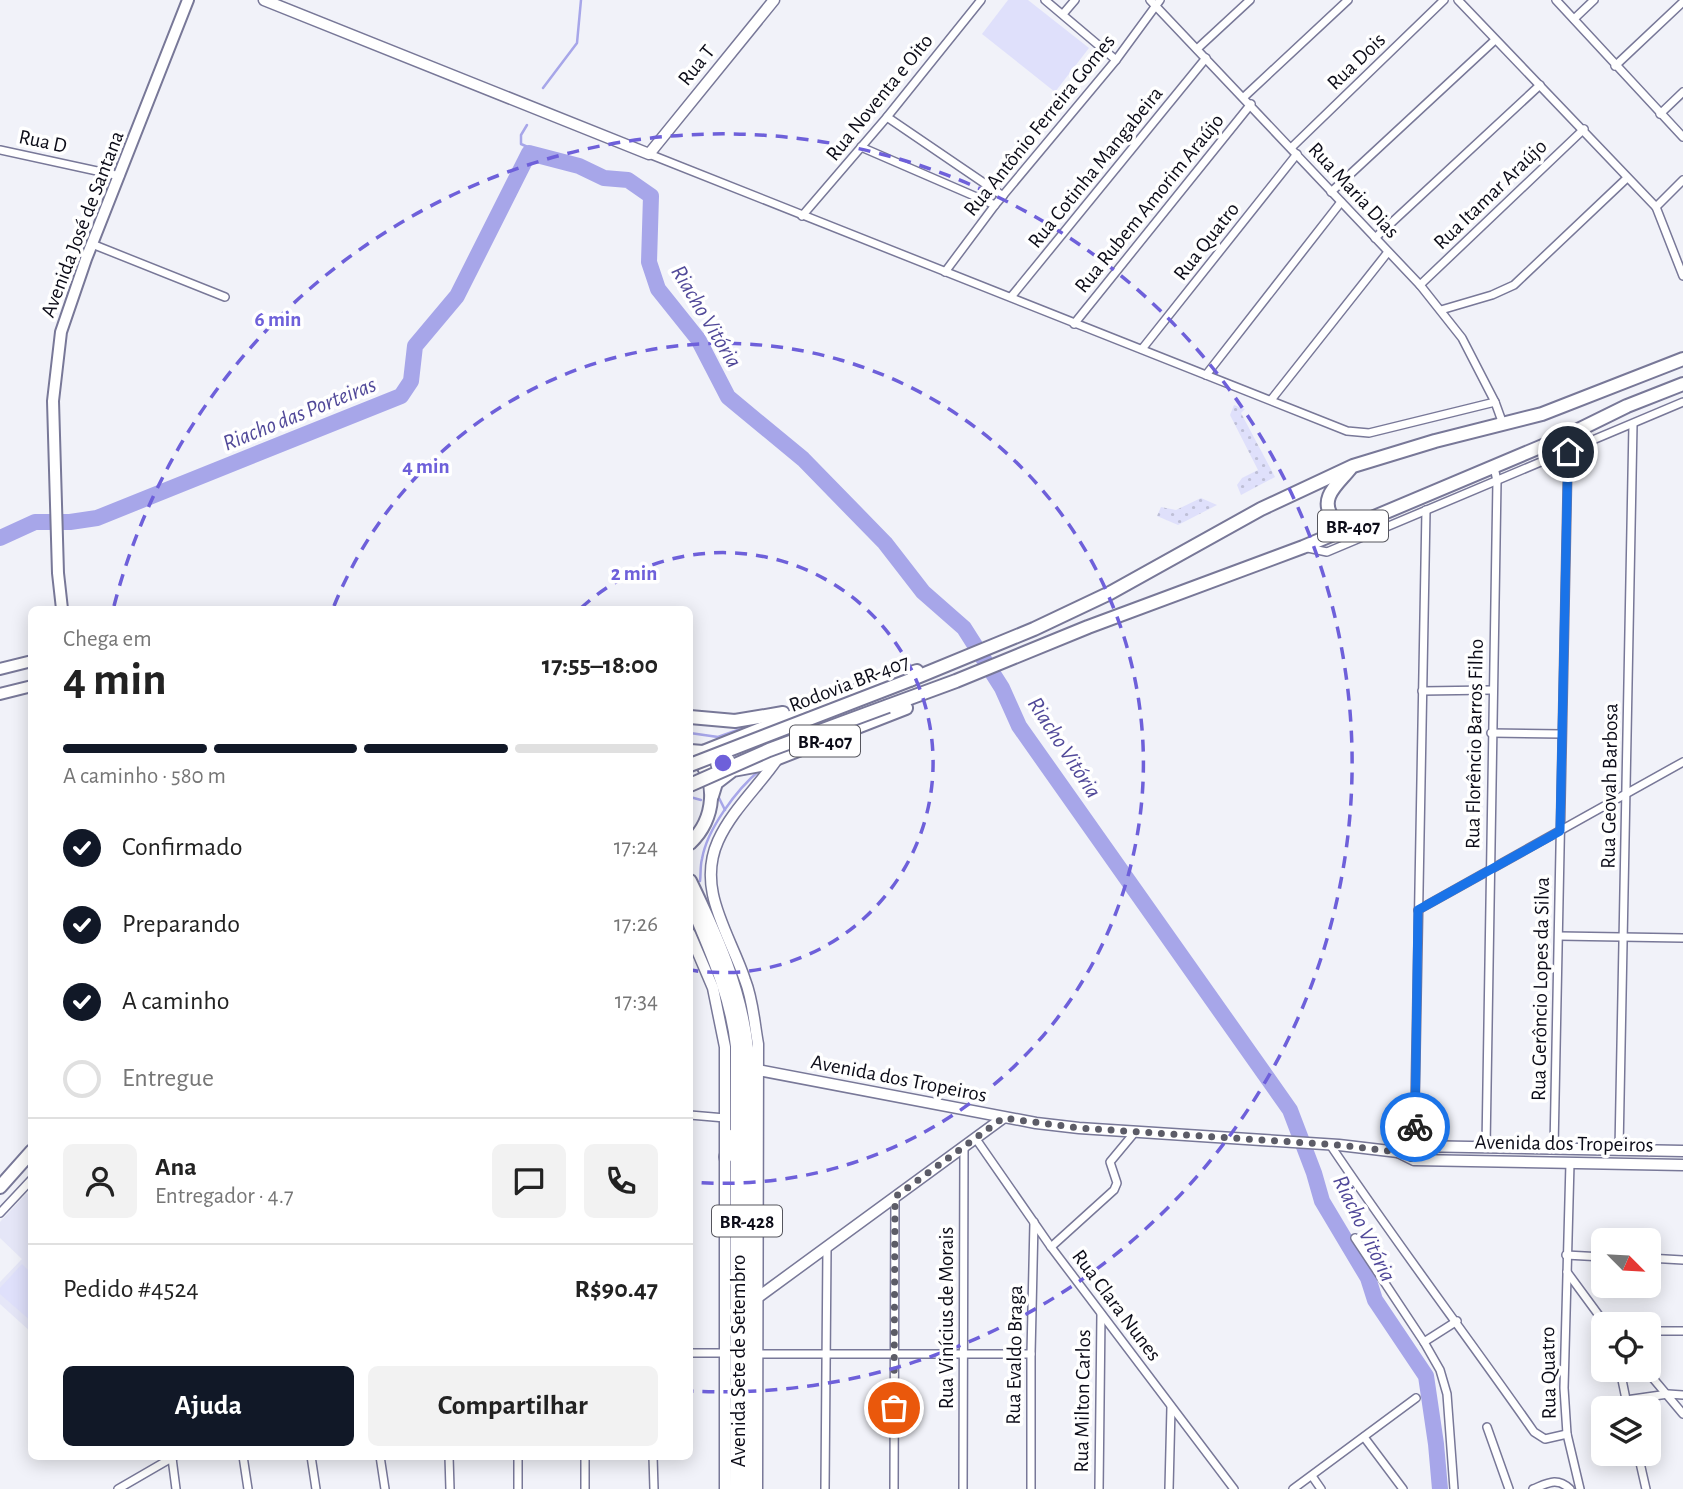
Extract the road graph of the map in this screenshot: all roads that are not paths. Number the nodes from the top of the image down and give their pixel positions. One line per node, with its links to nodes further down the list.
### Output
1 (188, 0): 34 (main road, Avenida José de Santana)
2 (264, 0): 33 (main road)
3 (774, 0): 33 (main road, Rua T)
4 (981, 0): 27 (street, Rua Noventa e Oito)
5 (1045, 0): 15 (street)
6 (1075, 0): 15 (street)
7 (1250, 0): 18 (street)
8 (1348, 0): 24 (street)
9 (1458, 0): 17 (street)
10 (1556, 0): 16 (street)
11 (1594, 0): 16 (street)
12 (1155, 2): 18 (street, Rua Maria Dias); 20 (street, Rua Antônio Ferreira Gomes)
13 (1439, 2): 32 (street, Rua Dois)
14 (1683, 2): 21 (street)
15 (1063, 14): 20 (street)
16 (1574, 19): 21 (street)
17 (1495, 40): 22 (street); 37 (street)
18 (1197, 49): 19 (street, Rua Maria Dias)
19 (1206, 58): 24 (street, Rua Maria Dias); 50 (street, Rua Cotinha Mangabeira)
20 (1116, 60): 38 (street, Rua Antônio Ferreira Gomes)
21 (1615, 66): 26 (street)
22 (1540, 85): 28 (street); 43 (street)
23 (1683, 92): 26 (street)
24 (1244, 97): 25 (street, Rua Maria Dias)
25 (1251, 104): 32 (street, Rua Maria Dias); 52 (street, Rua Rubem Amorim Araújo)
26 (1660, 114): 29 (street)
27 (887, 117): 30 (street, Rua Noventa e Oito); 38 (street)
28 (1584, 129): 35 (street); 48 (street, Rua Itamar Araújo)
29 (1683, 137)
30 (862, 147): 40 (street); 42 (street, Rua Noventa e Oito)
31 (0, 150): 34 (street, Rua D)
32 (1294, 150): 37 (street, Rua Maria Dias); 53 (street, Rua Quatro)
33 (649, 154): 42 (street)
34 (120, 176): 44 (main road, Avenida José de Santana)
35 (1627, 178): 41 (street); 51 (street)
36 (1683, 180): 41 (street)
37 (1332, 192): 39 (street, Rua Maria Dias)
38 (1003, 196): 40 (street, Rua Antônio Ferreira Gomes)
39 (1341, 202): 43 (street, Rua Maria Dias); 55 (street)
40 (995, 205): 46 (street, Rua Antônio Ferreira Gomes)
41 (1656, 207): 47 (street)
42 (802, 215): 46 (street)
43 (1375, 238): 45 (street, Rua Maria Dias)
44 (92, 244): 49 (street); 69 (main road, Avenida José de Santana)
45 (1388, 252): 48 (street, Rua Maria Dias); 57 (street)
46 (945, 272): 50 (street)
47 (1683, 276)
48 (1420, 285): 51 (street, Rua Maria Dias)
49 (225, 297)
50 (1011, 297): 52 (street)
51 (1441, 310): 58 (street, Rua Maria Dias)
52 (1074, 324): 53 (street)
53 (1142, 349): 55 (street)
54 (1683, 359): 60 (highway, BR-407)
55 (1206, 375): 57 (street)
56 (1683, 384): 64 (highway, BR-407)
57 (1271, 401): 58 (street)
58 (1495, 402): 60 (street, Rua Maria Dias)
59 (1683, 402): 61 (street)
60 (1503, 424): 63 (highway, BR-407)
61 (1633, 424): 62 (street); 88 (street, Rua Geovah Barbosa)
62 (1568, 452): 65 (street); 81 (street, Rua Gerôncio Lopes da Silva)
63 (1353, 466): 67 (highway); 72 (highway, Rodovia BR-407 / BR-407)
64 (1494, 467): 65 (street, Rua Florêncio Barros Filho); 67 (highway, BR-407)
65 (1496, 481): 66 (street); 75 (street, Rua Florêncio Barros Filho)
66 (1426, 510): 68 (street); 76 (street)
67 (1356, 525): 68 (highway, BR-407)
68 (1303, 547): 73 (highway, Rodovia BR-407 / BR-407)
69 (62, 606)
70 (28, 662): 71 (main road)
71 (0, 669)
72 (931, 671): 78 (highway, BR-407); 86 (highway, Rodovia BR-407 / BR-407, bridge)
73 (951, 683): 84 (highway, BR-407); 87 (highway, Rodovia BR-407 / BR-407, bridge)
74 (28, 687): 77 (main road)
75 (1492, 690): 76 (street); 80 (street, Rua Florêncio Barros Filho)
76 (1422, 691): 95 (street)
77 (0, 694)
78 (814, 708): 79 (highway); 82 (highway, BR-407)
79 (693, 717)
80 (1491, 733): 81 (street); 92 (street, Rua Florêncio Barros Filho)
81 (1562, 734): 90 (street, Rua Gerôncio Lopes da Silva)
82 (693, 750)
83 (693, 753): 89 (highway)
84 (778, 758): 89 (highway, BR-407); 101 (main road, Avenida Sete de Setembro)
85 (1683, 762): 88 (street)
86 (693, 764)
87 (693, 784)
88 (1626, 793): 90 (street); 97 (street, Rua Geovah Barbosa)
89 (712, 796): 91 (highway)
90 (1560, 831): 92 (street); 96 (street, Rua Gerôncio Lopes da Silva)
91 (693, 840)
92 (1489, 870): 95 (street); 113 (street, Rua Florêncio Barros Filho)
93 (693, 888): 100 (highway, Avenida Sete de Setembro / BR-428)
94 (693, 908): 108 (highway, Avenida Sete de Setembro / BR-428)
95 (1418, 910): 112 (street)
96 (1559, 936): 97 (street); 115 (street, Rua Gerôncio Lopes da Silva)
97 (1624, 937): 98 (street); 116 (street, Rua Geovah Barbosa)
98 (1683, 937)
99 (693, 940): 106 (main road, Avenida Sete de Setembro)
100 (740, 1002): 101 (highway); 135 (highway, Avenida Sete de Setembro / BR-428)
101 (754, 1020): 102 (main road, Avenida Sete de Setembro)
102 (758, 1070): 107 (main road, Avenida dos Tropeiros); 135 (main road, Avenida Sete de Setembro)
103 (693, 1110): 105 (street)
104 (693, 1115): 105 (street)
105 (699, 1116): 106 (street)
106 (725, 1118): 120 (main road, Avenida Sete de Setembro)
107 (1003, 1118): 109 (main road, Avenida dos Tropeiros); 110 (main road)
108 (737, 1124): 120 (highway); 183 (highway, Avenida Sete de Setembro / BR-428)
109 (1135, 1132): 111 (main road, Avenida dos Tropeiros); 130 (street)
110 (976, 1139): 114 (main road); 128 (street, Rua Clara Nunes)
111 (1331, 1146): 118 (main road, Avenida dos Tropeiros); 141 (street)
112 (1414, 1146): 113 (main road, Avenida dos Tropeiros); 118 (main road, Avenida dos Tropeiros); 121 (street)
113 (1486, 1147): 115 (main road, Avenida dos Tropeiros)
114 (964, 1148): 126 (main road); 149 (street, Rua Vinícius de Morais)
115 (1555, 1148): 116 (main road, Avenida dos Tropeiros)
116 (1619, 1150): 117 (main road, Avenida dos Tropeiros)
117 (1683, 1151)
118 (1398, 1152): 121 (main road, Avenida dos Tropeiros)
119 (28, 1156): 125 (highway)
120 (726, 1157): 146 (main road, Avenida Sete de Setembro)
121 (1414, 1160): 122 (main road, Avenida dos Tropeiros)
122 (1570, 1163): 123 (main road, Avenida dos Tropeiros); 132 (street, Rua Quatro)
123 (1683, 1165)
124 (28, 1183): 127 (street)
125 (0, 1187)
126 (895, 1197): 131 (main road); 151 (street)
127 (0, 1213)
128 (1034, 1221): 130 (street, Rua Clara Nunes); 150 (street, Rua Evaldo Braga)
129 (1355, 1238): 144 (street)
130 (1051, 1247): 140 (street, Rua Clara Nunes)
131 (827, 1248): 138 (main road); 148 (street)
132 (1566, 1255): 133 (street); 137 (street, Rua Quatro)
133 (1591, 1256)
134 (1661, 1259): 136 (street)
135 (752, 1260): 138 (main road, Avenida Sete de Setembro); 184 (highway, Avenida Sete de Setembro / BR-428)
136 (1683, 1260)
137 (1566, 1272): 139 (street); 160 (street, Rua Quatro)
138 (757, 1298): 147 (main road, Avenida Sete de Setembro)
139 (1596, 1312)
140 (1101, 1313): 157 (street, Rua Clara Nunes); 190 (street, Rua Milton Carlos)
141 (1457, 1321): 144 (street); 160 (street)
142 (1661, 1331): 143 (street)
143 (1683, 1331)
144 (1424, 1342): 196 (street)
145 (693, 1353): 146 (street)
146 (726, 1353): 182 (main road, Avenida Sete de Setembro)
147 (757, 1354): 148 (street); 185 (main road, Avenida Sete de Setembro)
148 (825, 1354): 151 (street); 186 (street)
149 (962, 1354): 150 (street); 151 (street); 188 (street, Rua Vinícius de Morais)
150 (1031, 1354): 189 (street, Rua Evaldo Braga)
151 (894, 1355): 187 (street)
152 (1657, 1382): 153 (street)
153 (1668, 1394): 154 (street); 155 (street); 158 (street)
154 (1683, 1395)
155 (1654, 1396)
156 (1416, 1398): 161 (street)
157 (1171, 1407): 191 (street); 192 (street, Rua Clara Nunes)
158 (1683, 1415)
159 (1487, 1427): 197 (street)
160 (1567, 1434): 200 (street, Rua Quatro)
161 (1364, 1437): 172 (street); 195 (street)
162 (168, 1460): 173 (street)
163 (173, 1460): 174 (street)
164 (244, 1460): 175 (street)
165 (312, 1460): 176 (street)
166 (381, 1460): 177 (street)
167 (449, 1460): 178 (street)
168 (518, 1460): 179 (street)
169 (585, 1460): 180 (street)
170 (653, 1460): 181 (street)
171 (1641, 1466): 201 (street)
172 (1312, 1476): 193 (street); 194 (street)
173 (118, 1489)
174 (176, 1489)
175 (248, 1489)
176 (316, 1489)
177 (385, 1489)
178 (450, 1489)
179 (518, 1489)
180 (585, 1489)
181 (654, 1489)
182 (724, 1489)
183 (736, 1489)
184 (747, 1489)
185 (757, 1489)
186 (825, 1489)
187 (894, 1489)
188 (963, 1489)
189 (1031, 1489)
190 (1099, 1489)
191 (1169, 1489)
192 (1234, 1489)
193 (1293, 1489)
194 (1321, 1489)
195 (1403, 1489)
196 (1454, 1489)
197 (1509, 1489)
198 (1534, 1489): 199 (street)
199 (1570, 1489)
200 (1580, 1489)
201 (1646, 1489)

